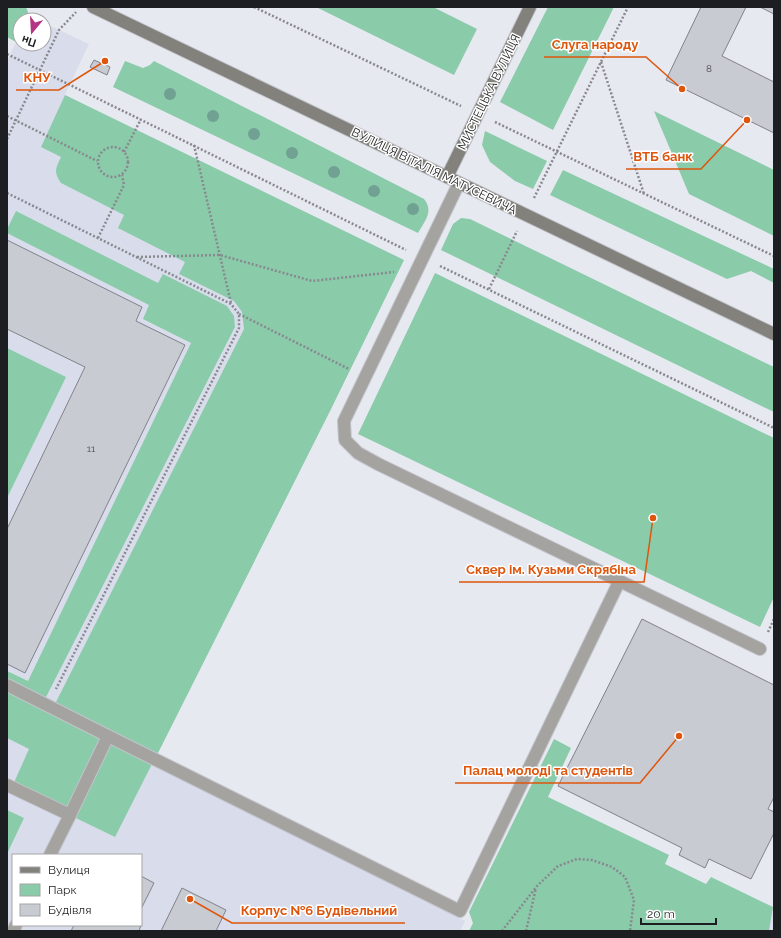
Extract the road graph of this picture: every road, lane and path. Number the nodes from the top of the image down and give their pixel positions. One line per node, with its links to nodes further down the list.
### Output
1 (81, 7): 8 (path)
2 (93, 7): 19 (street, ВУЛИЦЯ ВІТАЛІЯ МАТУСЕВИЧА)
3 (254, 7): 9 (path)
4 (530, 7): 9 (street, МИСТЕЦЬКА ВУЛИЦЯ)
5 (628, 7): 7 (path)
6 (7, 54): 8 (path)
7 (601, 62): 16 (path); 22 (path)
8 (40, 70): 11 (path); 12 (path)
9 (478, 114): 16 (path); 19 (street, МИСТЕЦЬКА ВУЛИЦЯ)
10 (7, 116): 12 (path)
11 (141, 119): 14 (path); 15 (path)
12 (16, 120): 13 (path); 17 (path)
13 (7, 139)
14 (194, 145): 25 (path); 28 (path)
15 (124, 152): 17 (path); 18 (path)
16 (557, 152): 22 (path); 23 (path)
17 (97, 161): 18 (path)
18 (122, 175): 24 (path)
19 (447, 177): 20 (street, ВУЛИЦЯ ВІТАЛІЯ МАТУСЕВИЧА)
20 (460, 183): 23 (street, ВУЛИЦЯ ВІТАЛІЯ МАТУСЕВИЧА); 28 (lane)
21 (7, 193): 24 (path)
22 (645, 194): 26 (path)
23 (526, 215): 30 (path); 33 (street, ВУЛИЦЯ ВІТАЛІЯ МАТУСЕВИЧА)
24 (98, 238): 27 (path)
25 (220, 255): 27 (path); 29 (path); 31 (path)
26 (774, 256)
27 (137, 257): 31 (path)
28 (424, 258): 29 (lane); 30 (path)
29 (417, 272): 34 (lane)
30 (489, 289): 35 (path)
31 (231, 304): 32 (path)
32 (239, 314): 34 (path); 39 (path)
33 (774, 334)
34 (366, 377): 36 (lane)
35 (774, 428)
36 (619, 582): 37 (lane); 40 (lane)
37 (760, 649)
38 (7, 685): 39 (lane)
39 (48, 706): 40 (lane)
40 (108, 736): 42 (lane)
41 (7, 785): 42 (lane)
42 (70, 815): 43 (lane)
43 (50, 854)
44 (537, 886): 45 (path); 46 (path); 47 (path)
45 (502, 931)
46 (526, 931)
47 (630, 931)

